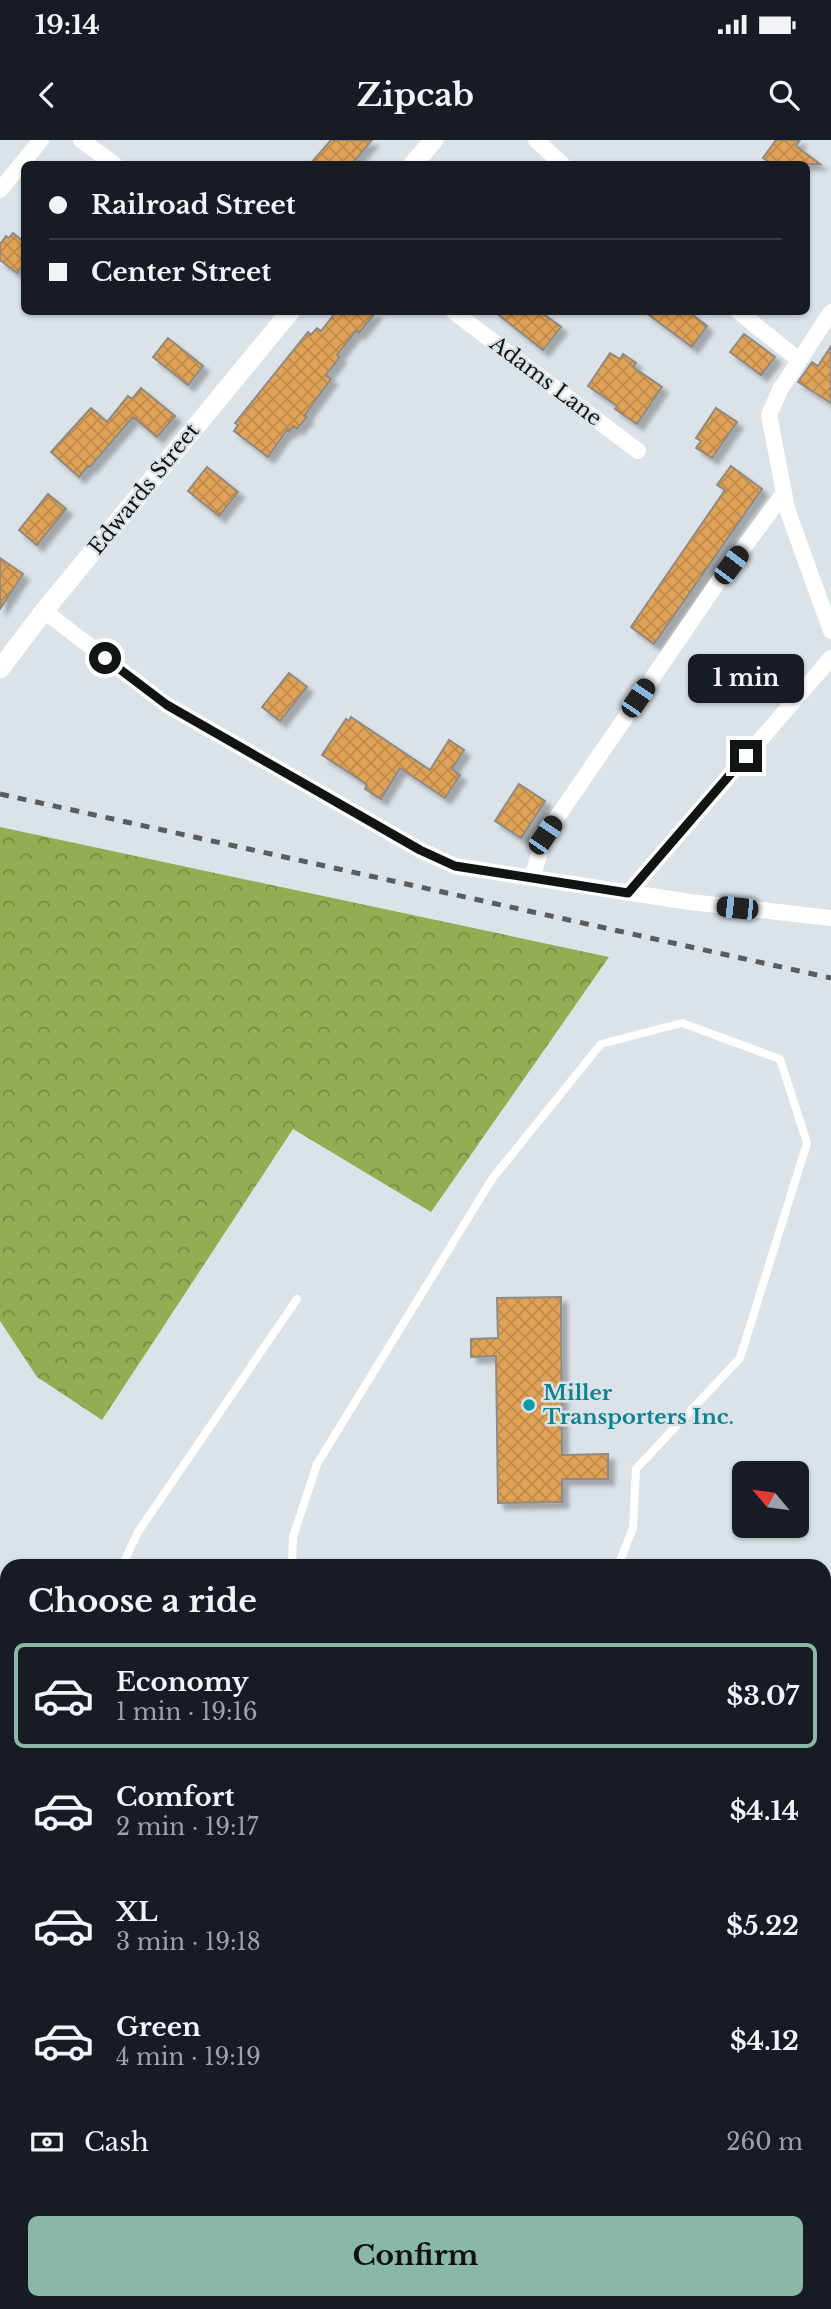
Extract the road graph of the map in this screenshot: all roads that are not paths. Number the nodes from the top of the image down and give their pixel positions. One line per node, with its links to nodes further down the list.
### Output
1 (41, 140): 5 (street)
2 (81, 140): 6 (street)
3 (433, 140): 7 (street)
4 (536, 140): 8 (street)
5 (24, 161)
6 (110, 161)
7 (416, 161)
8 (559, 161)
9 (21, 164): 10 (street)
10 (0, 190)
11 (831, 312): 15 (street)
12 (288, 315): 18 (street, Edwards Street)
13 (458, 315): 16 (street, Adams Lane)
14 (743, 315): 15 (street)
15 (799, 360): 17 (street)
16 (638, 451)
17 (784, 493): 19 (street); 22 (street)
18 (44, 611): 21 (street, Edwards Street); 22 (street)
19 (831, 631)
20 (831, 658): 23 (street)
21 (0, 669)
22 (532, 878): 23 (street)
23 (628, 893): 24 (street)
24 (831, 918)
25 (297, 1299): 26 (lane)
26 (125, 1559)
27 (292, 1559): 28 (lane)
28 (621, 1559)

